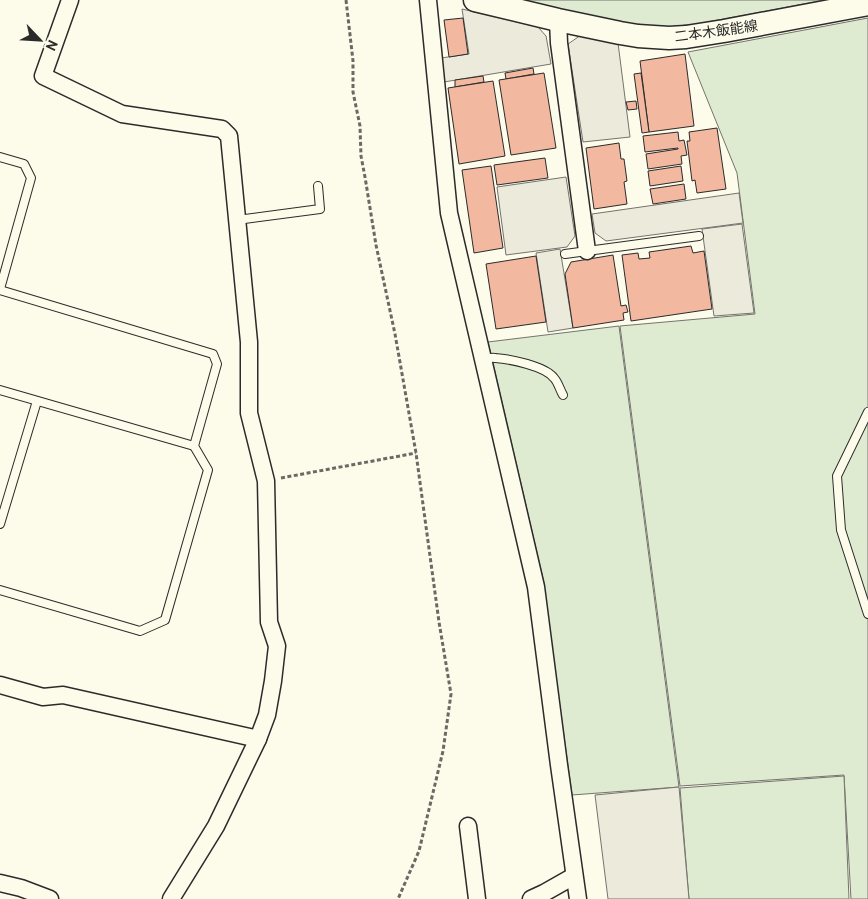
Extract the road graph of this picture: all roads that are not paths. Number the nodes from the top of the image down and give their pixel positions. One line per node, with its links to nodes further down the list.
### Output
1 (70, 0): 8 (street)
2 (428, 0): 13 (street)
3 (475, 0): 5 (main road, 二本木飯能線)
4 (868, 4): 5 (main road, 二本木飯能線)
5 (558, 20): 10 (street)
6 (0, 157): 12 (lane)
7 (318, 186): 8 (lane)
8 (237, 220): 23 (street)
9 (699, 236): 10 (lane)
10 (587, 251): 11 (lane)
11 (565, 254)
12 (0, 290): 18 (lane)
13 (484, 360): 15 (lane); 25 (street)
14 (0, 390): 16 (lane)
15 (563, 395)
16 (37, 401): 18 (lane); 19 (lane)
17 (868, 412): 21 (lane)
18 (194, 446): 20 (lane)
19 (0, 524)
20 (0, 590)
21 (868, 614)
22 (0, 685): 23 (street)
23 (258, 740): 28 (street)
24 (468, 826): 29 (street)
25 (574, 876): 30 (street); 31 (street)
26 (0, 883): 27 (street)
27 (50, 899)
28 (171, 899)
29 (477, 899)
30 (531, 899)
31 (578, 899)

